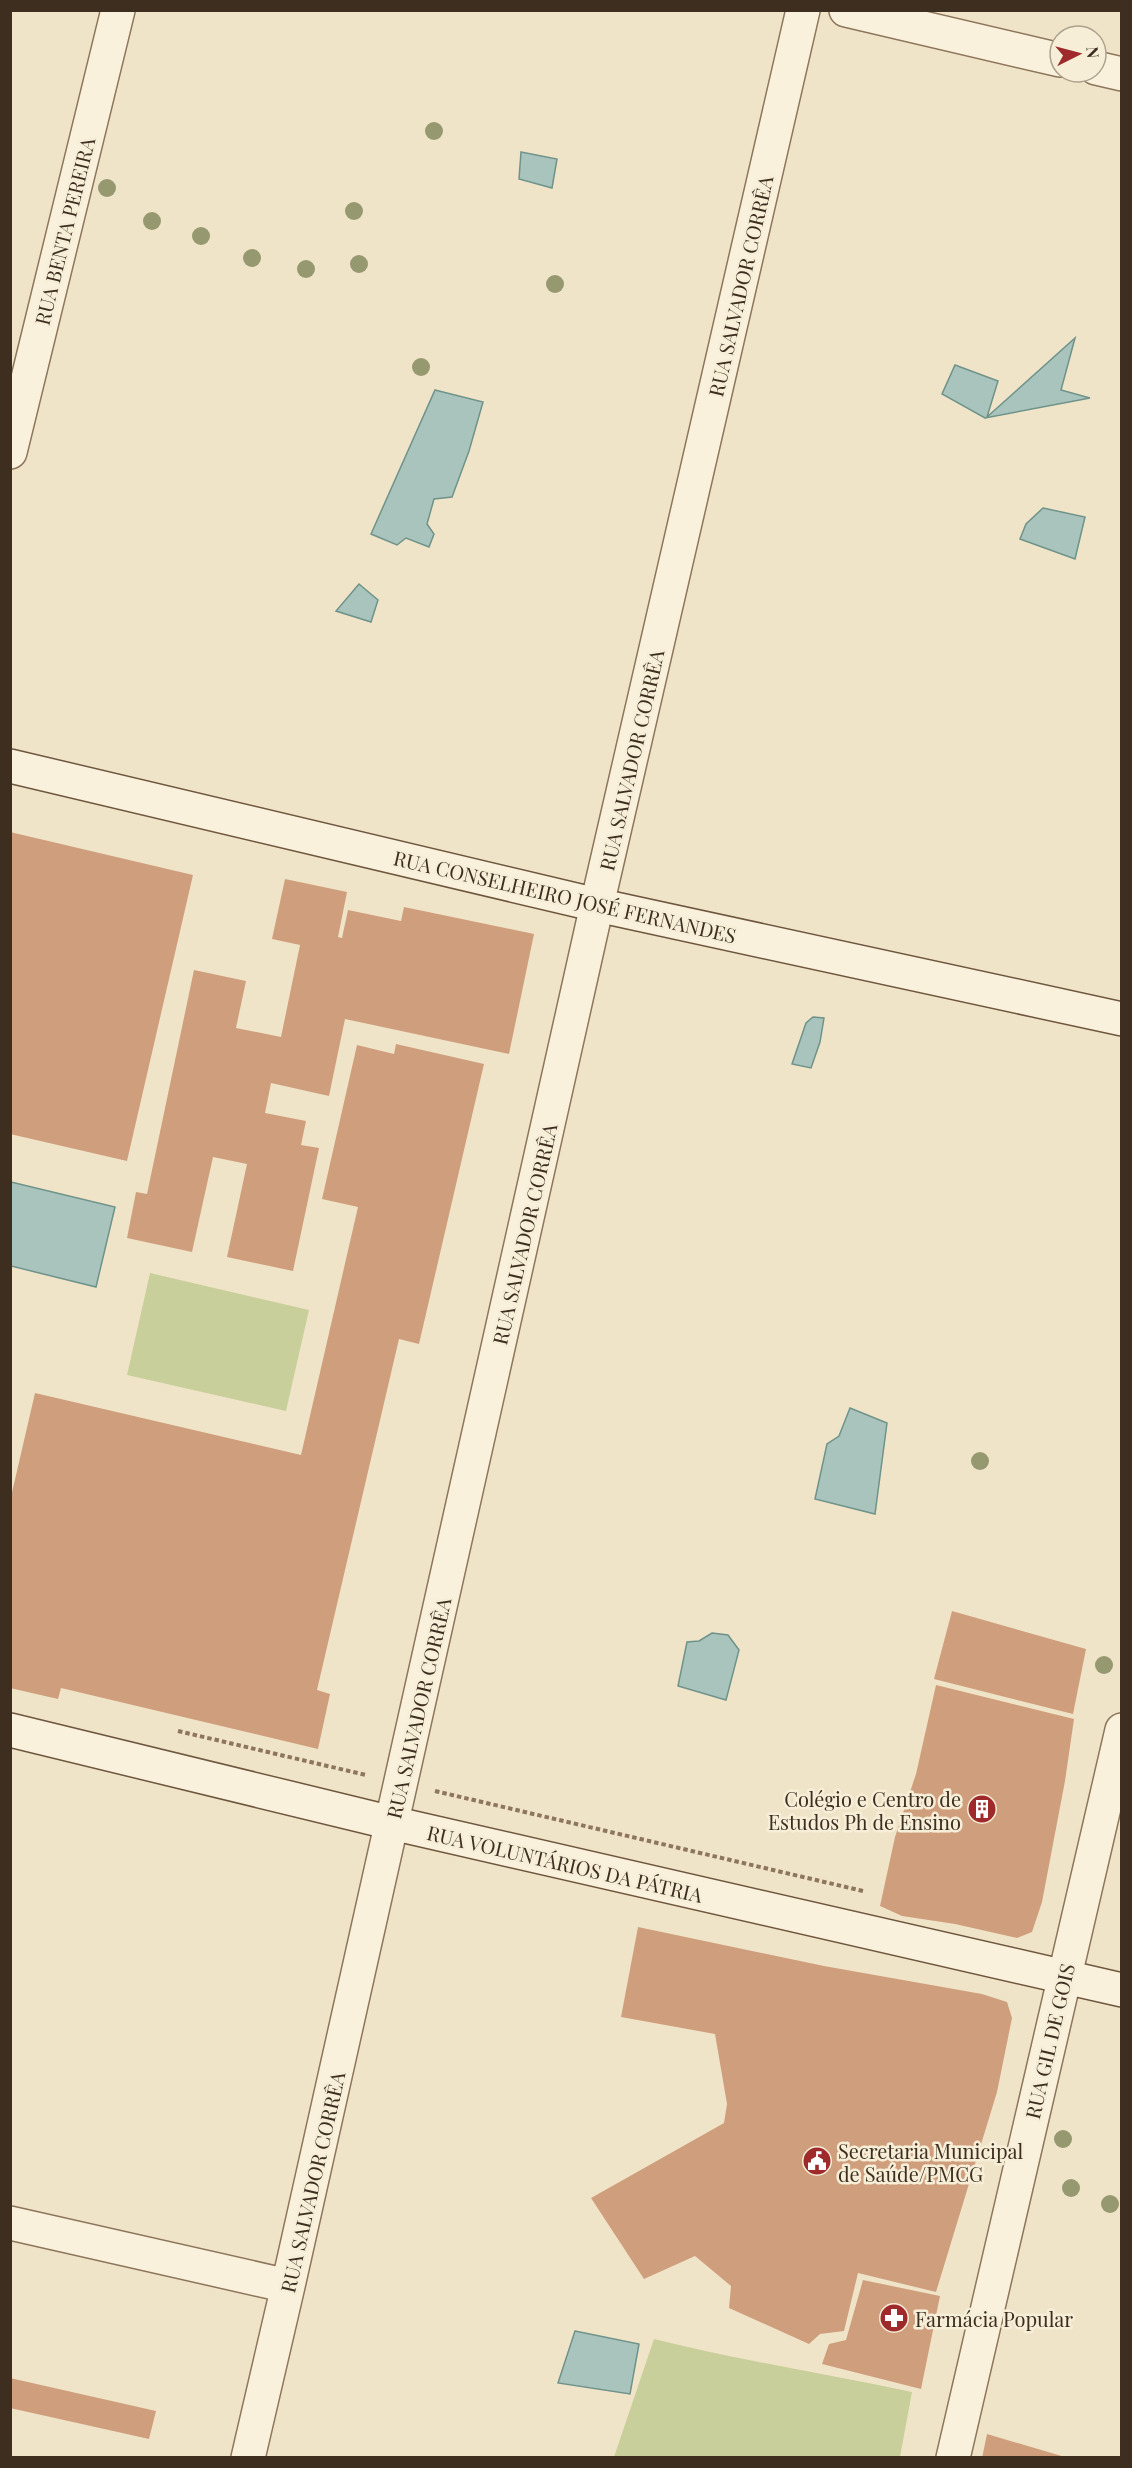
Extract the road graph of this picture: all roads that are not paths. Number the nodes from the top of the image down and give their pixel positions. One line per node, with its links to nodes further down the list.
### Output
1 (118, 10): 5 (street, RUA BENTA PEREIRA)
2 (803, 10): 7 (street, RUA SALVADOR CORRÊA)
3 (846, 10): 4 (street)
4 (1048, 57)
5 (10, 452)
6 (10, 766): 7 (street, RUA CONSELHEIRO JOSÉ FERNANDES)
7 (597, 905): 8 (street, RUA CONSELHEIRO JOSÉ FERNANDES); 11 (street, RUA SALVADOR CORRÊA)
8 (1122, 1019)
9 (10, 1730): 11 (street, RUA VOLUNTÁRIOS DA PÁTRIA)
10 (1122, 1730): 12 (street, RUA GIL DE GOIS)
11 (392, 1823): 12 (street, RUA VOLUNTÁRIOS DA PÁTRIA); 15 (street, RUA SALVADOR CORRÊA)
12 (1064, 1976): 13 (street, RUA VOLUNTÁRIOS DA PÁTRIA); 17 (street, RUA GIL DE GOIS)
13 (1122, 1990)
14 (10, 2223): 15 (street)
15 (288, 2286): 16 (street, RUA SALVADOR CORRÊA)
16 (248, 2457)
17 (953, 2457)

